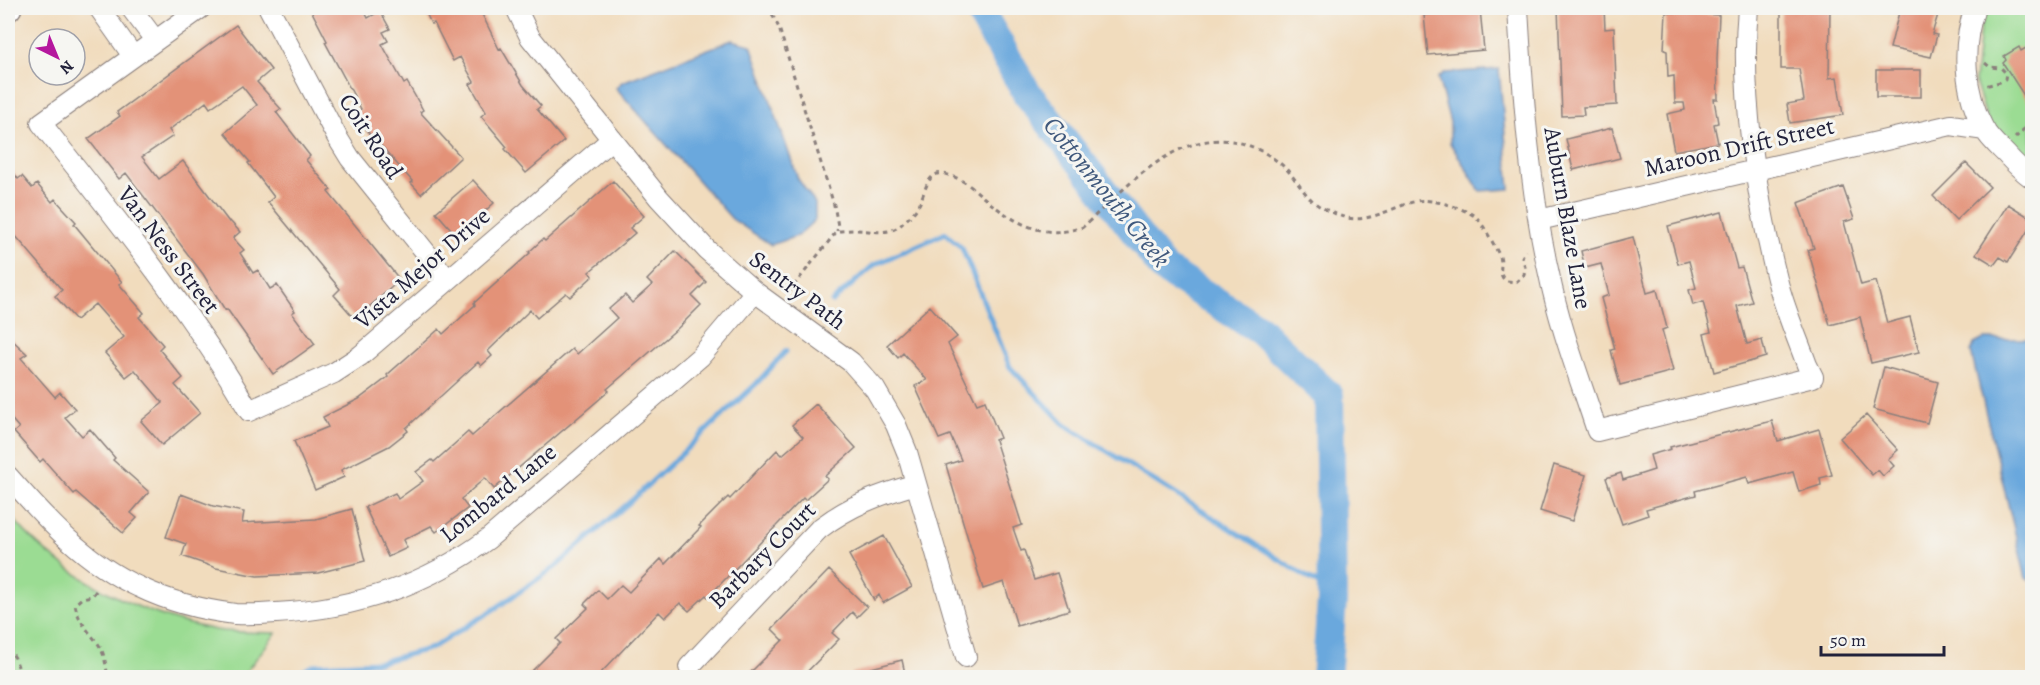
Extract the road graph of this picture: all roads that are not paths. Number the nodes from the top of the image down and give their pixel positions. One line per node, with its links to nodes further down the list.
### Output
1 (99, 8): 10 (street)
2 (130, 8): 9 (street)
3 (201, 8): 9 (street)
4 (269, 8): 18 (street, Coit Road)
5 (516, 8): 14 (street, Sentry Path)
6 (1518, 8): 17 (street, Auburn Blaze Lane)
7 (1748, 8): 15 (street)
8 (1975, 8): 11 (street)
9 (155, 40): 10 (street)
10 (133, 56): 20 (street, Van Ness Street)
11 (1977, 94): 12 (street); 13 (street)
12 (1951, 125): 13 (street); 15 (street, Maroon Drift Street)
13 (1984, 130): 16 (street)
14 (612, 139): 18 (street, Vista Mejor Drive); 19 (street, Sentry Path)
15 (1756, 169): 17 (street, Maroon Drift Street); 17 (street, Auburn Blaze Lane)
16 (2032, 178)
17 (1539, 220)
18 (447, 280): 20 (street, Vista Mejor Drive)
19 (755, 292): 21 (street, Lombard Lane); 22 (street, Sentry Path)
20 (249, 411)
21 (8, 476)
22 (916, 484): 23 (street, Sentry Path); 24 (street, Barbary Court)
23 (966, 657)
24 (689, 667)

